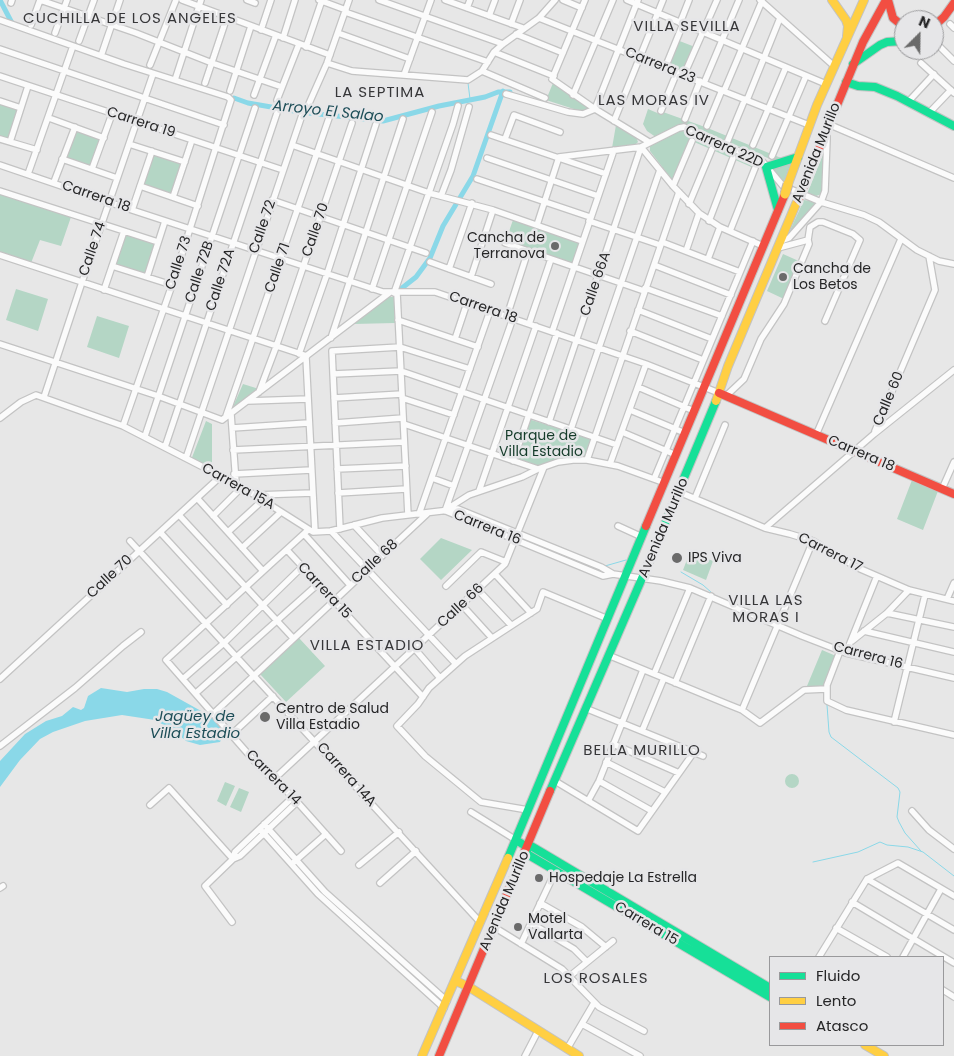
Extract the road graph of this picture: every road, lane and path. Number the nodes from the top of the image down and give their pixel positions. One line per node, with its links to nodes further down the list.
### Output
1 (40, 0): 36 (street); 52 (street)
2 (67, 0): 36 (street)
3 (94, 0): 43 (street)
4 (120, 0): 53 (street)
5 (176, 0): 69 (street)
6 (182, 0): 35 (street)
7 (201, 0): 35 (street)
8 (247, 0): 34 (street)
9 (271, 0): 56 (street)
10 (296, 0): 65 (street)
11 (320, 0): 39 (street); 74 (street)
12 (349, 0): 39 (street, Calle 72)
13 (378, 0): 41 (street)
14 (431, 0): 41 (street)
15 (445, 0): 37 (street)
16 (470, 0): 37 (street)
17 (495, 0): 42 (street)
18 (520, 0): 51 (street)
19 (555, 0): 46 (street)
20 (563, 0): 38 (street)
21 (585, 0): 38 (street)
22 (613, 0): 67 (street)
23 (627, 0): 32 (street)
24 (663, 0): 40 (street)
25 (690, 0): 50 (street)
26 (717, 0): 58 (street)
27 (739, 0): 68 (street)
28 (761, 0): 47 (street); 75 (street)
29 (832, 0): 63 (main road)
30 (864, 0): 63 (main road, Avenida Murillo)
31 (887, 0): 48 (main road); 92 (main road, Avenida Murillo)
32 (637, 2): 40 (street); 76 (street)
33 (954, 2): 45 (main road)
34 (255, 3)
35 (199, 7): 44 (street); 80 (street)
36 (63, 8): 43 (street); 59 (street)
37 (467, 8): 42 (street)
38 (582, 8): 57 (street)
39 (345, 11): 60 (street, Calle 72); 64 (street)
40 (658, 13): 50 (street); 84 (street)
41 (425, 16): 64 (street); 72 (street)
42 (489, 16): 51 (street)
43 (88, 17): 53 (street); 66 (street)
44 (227, 17): 54 (street); 91 (street)
45 (944, 17)
46 (539, 18): 55 (street); 57 (street, Carrera 23)
47 (780, 18): 85 (street); 94 (street)
48 (894, 19)
49 (0, 20): 73 (street)
50 (682, 23): 58 (street); 96 (street)
51 (511, 24): 55 (street)
52 (31, 25)
53 (111, 25): 69 (street); 83 (street)
54 (251, 26): 56 (street); 99 (street)
55 (523, 28): 61 (street)
56 (261, 30): 62 (street)
57 (573, 31): 67 (street, Carrera 23); 81 (street)
58 (703, 32): 68 (street); 104 (street)
59 (55, 33)
60 (338, 33): 82 (street, Calle 72); 86 (street)
61 (516, 34): 72 (street); 81 (street)
62 (276, 35): 65 (street); 108 (street)
63 (846, 36): 94 (main road, Avenida Murillo)
64 (418, 37): 86 (street); 88 (street)
65 (283, 38): 71 (street)
66 (79, 40)
67 (596, 40): 76 (street, Carrera 23); 122 (street)
68 (722, 40): 75 (street); 110 (street)
69 (159, 42): 80 (street); 93 (street)
70 (894, 42): 92 (main road)
71 (298, 44): 74 (street); 115 (street)
72 (503, 44): 79 (street)
73 (73, 46): 83 (street); 98 (street)
74 (306, 47): 82 (street)
75 (742, 48): 85 (street); 117 (street)
76 (619, 49): 84 (street, Carrera 23); 133 (street)
77 (0, 50): 98 (street)
78 (944, 51): 87 (street)
79 (494, 52): 88 (street); 107 (street)
80 (184, 53): 91 (street); 109 (street)
81 (564, 53): 107 (street)
82 (330, 55): 89 (street, Calle 72)
83 (101, 56): 101 (street)
84 (640, 58): 96 (street, Carrera 23); 145 (street)
85 (764, 58): 95 (street); 126 (street)
86 (410, 59): 102 (street)
87 (954, 61)
88 (488, 62): 97 (street)
89 (327, 63): 102 (street); 166 (street, Calle 72)
90 (921, 63): 103 (street)
91 (212, 64): 99 (street); 112 (street)
92 (853, 64): 111 (main road, Avenida Murillo)
93 (150, 65)
94 (834, 66): 113 (main road, Avenida Murillo)
95 (786, 67): 106 (street); 134 (street)
96 (665, 68): 100 (street, Carrera 23)
97 (482, 70): 102 (street); 124 (street)
98 (65, 71): 120 (street); 123 (street)
99 (237, 72): 108 (street); 116 (street)
100 (677, 72): 104 (street, Carrera 23); 135 (street)
101 (153, 74): 109 (street); 123 (street, Calle 74)
102 (404, 74)
103 (934, 74): 118 (street); 128 (street)
104 (684, 75): 110 (street, Carrera 23)
105 (0, 76): 114 (street, Carrera 19)
106 (806, 76): 113 (street); 140 (street)
107 (553, 78): 122 (street)
108 (260, 79): 115 (street); 121 (street)
109 (175, 80): 148 (street, Calle 73)
110 (702, 82): 117 (street, Carrera 23); 144 (street)
111 (846, 82): 128 (main road); 150 (main road, Avenida Murillo)
112 (204, 83)
113 (826, 84): 152 (main road, Avenida Murillo)
114 (28, 86): 120 (street, Carrera 19); 131 (street)
115 (282, 87): 125 (street)
116 (230, 91)
117 (723, 91): 126 (street, Carrera 23); 153 (street)
118 (952, 92): 138 (street)
119 (506, 94): 133 (street)
120 (57, 95): 139 (street, Carrera 19); 141 (street)
121 (254, 95)
122 (573, 95): 133 (street)
123 (145, 97): 146 (street, Calle 74); 148 (street)
124 (545, 98)
125 (277, 100)
126 (746, 100): 134 (street, Carrera 23); 167 (street)
127 (0, 101): 131 (street)
128 (909, 101): 138 (main road)
129 (458, 106): 206 (street)
130 (468, 107): 207 (street)
131 (21, 108): 163 (street)
132 (254, 108): 176 (street, Calle 72B)
133 (595, 109): 145 (street)
134 (768, 109): 140 (street, Carrera 23); 168 (street)
135 (661, 111)
136 (432, 112): 202 (street)
137 (278, 113): 185 (street, Calle 72A)
138 (929, 113): 151 (main road)
139 (112, 114): 146 (street, Carrera 19); 158 (street)
140 (789, 117): 152 (street, Carrera 23); 177 (street)
141 (49, 118): 154 (street); 172 (street)
142 (329, 118): 175 (street, Calle 71)
143 (404, 119): 196 (street)
144 (685, 119)
145 (614, 121): 164 (street)
146 (136, 122): 161 (street, Carrera 19); 165 (street, Calle 74)
147 (352, 123): 184 (street, Calle 70)
148 (224, 124): 170 (street, Calle 73)
149 (376, 124): 191 (street)
150 (828, 124): 156 (main road, Avenida Murillo); 197 (street)
151 (953, 124)
152 (809, 125): 181 (main road, Avenida Murillo)
153 (707, 126)
154 (75, 127): 158 (street); 182 (street)
155 (560, 132): 160 (street)
156 (824, 134): 213 (street); 246 (main road, Avenida Murillo, bridge)
157 (491, 135): 160 (street)
158 (104, 138): 189 (street)
159 (0, 139): 163 (street)
160 (505, 139): 178 (street)
161 (192, 140): 170 (street, Carrera 19); 183 (street)
162 (692, 141): 203 (street)
163 (10, 142): 172 (street)
164 (649, 142): 167 (street, Carrera 22D); 169 (street, Carrera 22D)
165 (129, 144): 174 (street); 195 (street, Calle 74)
166 (292, 145): 175 (street); 190 (street, Calle 72)
167 (726, 145): 187 (street, Carrera 22D)
168 (753, 145)
169 (641, 146): 173 (street, Carrera 22D); 192 (street); 231 (street, Calle 66A)
170 (217, 148): 176 (street, Carrera 19); 216 (street, Calle 73)
171 (712, 149): 215 (street)
172 (37, 150): 193 (street)
173 (614, 150): 178 (street, Carrera 22D); 194 (street)
174 (152, 152): 183 (street); 201 (street)
175 (316, 154): 184 (street); 217 (street, Calle 71)
176 (239, 156): 185 (street, Carrera 19); 235 (street, Calle 72B)
177 (772, 156)
178 (559, 157): 194 (street); 199 (street)
179 (487, 158): 199 (street)
180 (733, 158): 225 (street)
181 (798, 158): 187 (main road); 220 (main road, Avenida Murillo, bridge)
182 (62, 159): 189 (street); 200 (street)
183 (185, 162): 209 (street)
184 (339, 162): 191 (street); 222 (street, Calle 70)
185 (260, 163): 190 (street, Carrera 19); 243 (street, Calle 72A)
186 (0, 164): 193 (street, Carrera 18)
187 (767, 166): 213 (street, Carrera 22D); 220 (main road)
188 (755, 168): 234 (street)
189 (92, 169): 195 (street)
190 (283, 170): 210 (street, Calle 72)
191 (361, 170): 196 (street); 227 (street)
192 (660, 170): 203 (street); 236 (street)
193 (28, 174): 200 (street, Carrera 18)
194 (606, 174): 208 (street)
195 (117, 178): 211 (street, Calle 74)
196 (384, 178): 202 (street); 233 (street)
197 (954, 178)
198 (477, 179): 212 (street)
199 (552, 180): 208 (street); 212 (street)
200 (54, 182): 211 (street, Carrera 18)
201 (140, 186): 209 (street); 218 (street)
202 (408, 186): 206 (street); 237 (street)
203 (673, 186): 205 (street)
204 (0, 191): 226 (street)
205 (679, 192): 215 (street); 245 (street)
206 (429, 193): 207 (street); 248 (street)
207 (441, 196): 214 (street)
208 (598, 196): 223 (street)
209 (173, 197): 216 (street)
210 (272, 200): 217 (street); 249 (street, Calle 72)
211 (109, 202): 218 (street, Carrera 18); 226 (street, Calle 74)
212 (544, 202): 223 (street); 228 (street)
213 (821, 202): 238 (street, Carrera 22D); 246 (street)
214 (472, 203): 219 (street); 264 (street)
215 (689, 204): 221 (street)
216 (198, 206): 230 (street, Calle 73)
217 (298, 208): 222 (street); 255 (street, Calle 71)
218 (132, 210): 224 (street, Carrera 18)
219 (493, 210): 228 (street); 269 (street)
220 (778, 210): 247 (main road, Avenida Murillo)
221 (699, 213): 225 (street); 251 (street)
222 (321, 216): 227 (street); 262 (street, Calle 70)
223 (590, 219): 231 (street); 240 (street)
224 (166, 221): 230 (street, Carrera 18); 242 (street)
225 (708, 221): 229 (street)
226 (101, 223): 232 (street); 271 (street, Calle 74)
227 (344, 224): 233 (street); 266 (street)
228 (537, 225): 240 (street)
229 (720, 227): 234 (street); 257 (street)
230 (190, 228): 235 (street, Carrera 18); 274 (street, Calle 73)
231 (614, 229): 236 (street); 267 (street, Calle 66A)
232 (124, 231): 242 (street); 261 (street)
233 (366, 231): 237 (street); 270 (street)
234 (730, 232): 241 (street)
235 (212, 235): 243 (street, Carrera 18); 284 (street, Calle 72B)
236 (637, 237): 245 (street); 272 (street)
237 (389, 239): 248 (street); 275 (street)
238 (901, 239): 253 (street, Carrera 22D); 351 (street)
239 (808, 240): 246 (street); 288 (street); 321 (street)
240 (582, 241): 263 (street)
241 (753, 241): 247 (street); 265 (street)
242 (158, 242): 268 (street)
243 (234, 243): 249 (street, Carrera 18); 289 (street, Calle 72A)
244 (505, 243): 250 (street)
245 (661, 243): 251 (street); 260 (street)
246 (779, 245): 321 (main road, Avenida Murillo)
247 (763, 246): 317 (main road, Avenida Murillo)
248 (410, 248): 252 (street); 278 (street)
249 (256, 250): 255 (street, Carrera 18); 292 (street, Calle 72)
250 (528, 251): 256 (street); 286 (street)
251 (686, 251): 257 (street)
252 (426, 253)
253 (929, 256): 259 (street, Carrera 22D); 350 (street, Calle 60)
254 (0, 257): 271 (street)
255 (281, 258): 262 (street, Carrera 18); 296 (street, Calle 71)
256 (550, 259): 263 (street); 290 (street)
257 (708, 260): 265 (street)
258 (430, 262): 264 (street)
259 (954, 264)
260 (654, 265): 277 (street); 279 (street)
261 (112, 266): 268 (street); 276 (street)
262 (304, 266): 266 (street, Carrera 18); 301 (street, Calle 70)
263 (574, 267): 267 (street); 294 (street)
264 (449, 269): 269 (street)
265 (740, 272): 279 (street)
266 (327, 274): 270 (street, Carrera 18); 305 (street)
267 (598, 275): 272 (street); 299 (street, Calle 66A)
268 (147, 277): 274 (street)
269 (471, 277): 273 (street)
270 (349, 281): 275 (street, Carrera 18); 295 (street)
271 (82, 283): 276 (street); 309 (street, Calle 74)
272 (621, 283): 277 (street); 304 (street)
273 (491, 284)
274 (172, 285): 281 (street, Calle 73)
275 (372, 289): 278 (street, Carrera 18)
276 (104, 290): 281 (street)
277 (645, 290): 282 (street); 285 (street)
278 (393, 293): 280 (street, Carrera 18); 287 (street); 295 (street)
279 (731, 295): 285 (street)
280 (467, 303): 283 (street, Carrera 18); 297 (street)
281 (164, 309): 284 (street); 318 (street, Calle 73)
282 (638, 310): 293 (street); 298 (street)
283 (490, 311): 286 (street, Carrera 18); 303 (street)
284 (185, 316): 289 (street); 322 (street, Calle 72B)
285 (722, 316): 298 (street)
286 (510, 317): 290 (street, Carrera 18); 326 (street)
287 (398, 320): 297 (street); 302 (street)
288 (825, 321)
289 (207, 323): 292 (street); 329 (street, Calle 72A)
290 (529, 324): 291 (street, Carrera 18)
291 (536, 326): 294 (street, Carrera 18); 331 (street)
292 (230, 331): 296 (street); 334 (street, Calle 72)
293 (630, 331): 306 (street); 308 (street)
294 (554, 332): 299 (street, Carrera 18); 336 (street)
295 (330, 338): 307 (street)
296 (254, 339): 301 (street); 337 (street, Calle 71)
297 (454, 339): 303 (street)
298 (712, 339): 308 (street)
299 (577, 340): 304 (street, Carrera 18); 340 (street, Calle 66A)
300 (0, 344): 309 (street)
301 (276, 347): 305 (street); 319 (street, Calle 70)
302 (400, 347): 311 (street); 313 (street); 314 (street)
303 (478, 347): 311 (street)
304 (599, 348): 306 (street, Carrera 18); 346 (street)
305 (299, 354): 307 (street)
306 (622, 356): 310 (street, Carrera 18); 353 (street)
307 (306, 357): 319 (street); 327 (street)
308 (704, 360): 315 (street)
309 (55, 362): 318 (street); 324 (street, Calle 74)
310 (646, 364): 315 (street, Carrera 18); 316 (street)
311 (470, 370): 320 (street)
312 (954, 370): 350 (street)
313 (401, 371): 314 (street); 320 (street); 323 (street)
314 (333, 374): 325 (street)
315 (694, 383): 317 (street, Carrera 18); 330 (street)
316 (638, 387): 330 (street); 332 (street)
317 (704, 387): 321 (street, Carrera 18); 333 (main road, Avenida Murillo)
318 (136, 390): 322 (street); 344 (street, Calle 73)
319 (259, 392): 328 (street)
320 (462, 392): 326 (street); 335 (street)
321 (722, 395): 351 (main road, Carrera 18); 386 (main road, Avenida Murillo)
322 (158, 396): 329 (street); 352 (street, Calle 72B)
323 (402, 396): 325 (street); 335 (street); 339 (street)
324 (44, 397): 338 (street, Carrera 15A); 344 (street, Carrera 15A)
325 (334, 398): 342 (street)
326 (485, 399): 331 (street); 358 (street)
327 (308, 400): 328 (street); 341 (street)
328 (248, 401): 337 (street)
329 (179, 404): 334 (street); 359 (street, Calle 72A)
330 (684, 406): 333 (street); 347 (street)
331 (508, 407): 336 (street); 364 (street)
332 (630, 410): 347 (street); 348 (street)
333 (694, 411): 349 (main road, Avenida Murillo)
334 (202, 412): 337 (street); 366 (street, Calle 72)
335 (454, 415): 354 (street)
336 (529, 415): 340 (street); 368 (street)
337 (226, 417): 345 (street, Calle 71)
338 (0, 418)
339 (403, 421): 342 (street); 354 (street); 355 (street)
340 (549, 422): 346 (street)
341 (308, 423): 345 (street); 360 (street)
342 (335, 423): 356 (street)
343 (725, 425): 392 (street)
344 (123, 426): 352 (street, Carrera 15A)
345 (232, 428): 361 (street, Calle 71)
346 (571, 429): 353 (street)
347 (675, 429): 349 (street); 362 (street)
348 (622, 432): 357 (street); 362 (street)
349 (685, 433): 365 (main road, Avenida Murillo)
350 (874, 434): 363 (street, Calle 60)
351 (816, 435): 363 (main road, Carrera 18)
352 (145, 436): 359 (street, Carrera 15A)
353 (594, 437): 357 (street); 367 (street)
354 (446, 438): 358 (street); 377 (street)
355 (404, 442): 356 (street); 371 (street)
356 (336, 445): 360 (street); 373 (street)
357 (617, 445): 370 (street)
358 (469, 446): 364 (street); 381 (street)
359 (165, 447): 366 (street, Carrera 15A)
360 (310, 447): 361 (street); 374 (street)
361 (233, 450): 375 (street, Calle 71)
362 (666, 451): 365 (street); 378 (street)
363 (853, 452): 383 (main road, Carrera 18); 403 (street, Calle 60)
364 (492, 454): 368 (street); 385 (street)
365 (676, 455): 380 (main road, Avenida Murillo)
366 (186, 458): 376 (street, Carrera 15A)
367 (587, 460): 370 (street); 372 (street)
368 (513, 461): 372 (street)
369 (954, 462): 383 (street)
370 (610, 464): 378 (street)
371 (406, 466): 373 (street); 384 (street)
372 (541, 468): 385 (street); 409 (street, Calle 66)
373 (337, 469): 388 (street)
374 (311, 470): 375 (street); 387 (street)
375 (234, 474): 379 (street, Calle 71)
376 (221, 476): 379 (street, Carrera 15A); 391 (street, Calle 70)
377 (432, 478): 381 (street); 398 (street)
378 (654, 479): 380 (street)
379 (236, 483): 382 (street, Carrera 15A)
380 (664, 483): 410 (main road, Avenida Murillo)
381 (454, 486): 394 (street)
382 (242, 487): 390 (street, Carrera 15A); 400 (street)
383 (942, 489): 389 (main road, Carrera 18)
384 (406, 490): 388 (street); 399 (street)
385 (479, 491): 394 (street)
386 (679, 492): 392 (street, Carrera 17); 426 (main road, Avenida Murillo)
387 (312, 493): 390 (street); 408 (street)
388 (338, 493): 404 (street)
389 (954, 494)
390 (256, 496): 393 (street, Carrera 15A)
391 (197, 498): 397 (street, Calle 70); 400 (street)
392 (695, 498): 403 (street, Carrera 17)
393 (263, 500): 395 (street, Carrera 15A); 407 (street)
394 (445, 511): 396 (street); 409 (street, Carrera 16); 411 (street, Carrera 16)
395 (281, 512): 408 (street, Carrera 15A); 414 (street)
396 (428, 513): 398 (street); 417 (street, Calle 68)
397 (179, 514): 406 (street, Calle 70); 431 (street)
398 (419, 514): 399 (street)
399 (408, 515): 401 (street)
400 (213, 516): 407 (street)
401 (354, 525): 404 (street); 417 (street)
402 (618, 526): 410 (street)
403 (765, 528): 413 (street, Carrera 17)
404 (340, 529): 405 (street)
405 (331, 531): 408 (street); 421 (street)
406 (160, 532): 415 (street, Calle 70); 440 (street)
407 (228, 532): 414 (street)
408 (309, 532): 416 (street); 429 (street, Carrera 15A)
409 (518, 533): 411 (street, Calle 66); 423 (street, Carrera 16)
410 (642, 536): 424 (main road, Avenida Murillo)
411 (515, 539): 418 (street, Calle 66); 423 (street, Carrera 16)
412 (130, 541): 415 (street, Carrera 14A)
413 (813, 541): 425 (street, Carrera 17); 449 (street)
414 (242, 548): 420 (street)
415 (139, 550): 448 (street, Carrera 14A); 471 (street, Calle 70)
416 (286, 550): 419 (street, Carrera 15); 420 (street)
417 (382, 555): 421 (street, Calle 68)
418 (506, 562): 422 (street, Calle 66); 430 (street)
419 (302, 567): 428 (street, Carrera 15); 441 (street)
420 (263, 571): 431 (street)
421 (367, 571): 429 (street, Calle 68); 454 (street)
422 (495, 574): 433 (street, Calle 66); 444 (street)
423 (613, 574): 424 (street, Carrera 16)
424 (626, 576): 426 (street, Carrera 16); 445 (main road, Avenida Murillo)
425 (877, 576): 434 (street, Carrera 17); 458 (street)
426 (642, 578): 432 (street, Carrera 16); 463 (main road, Avenida Murillo)
427 (954, 583): 437 (street)
428 (318, 584): 438 (street, Carrera 15); 447 (street)
429 (350, 585): 438 (street, Calle 68)
430 (446, 586)
431 (246, 588): 440 (street); 441 (street)
432 (690, 588): 436 (street, Carrera 16); 469 (street)
433 (478, 590): 442 (street, Calle 66); 450 (street)
434 (909, 590): 435 (street, Carrera 17); 443 (street)
435 (925, 595): 437 (street, Carrera 17); 446 (street)
436 (711, 596): 449 (street, Carrera 16); 476 (street)
437 (947, 599): 439 (street, Carrera 17)
438 (333, 601): 455 (street, Calle 68); 466 (street, Carrera 15)
439 (954, 601)
440 (228, 605): 448 (street)
441 (262, 605): 447 (street); 457 (street)
442 (462, 605): 454 (street, Calle 66); 456 (street)
443 (887, 612): 446 (street); 452 (street)
444 (531, 613): 445 (street); 450 (street)
445 (608, 619): 503 (main road, Avenida Murillo)
446 (920, 620): 451 (street); 459 (street)
447 (276, 621): 455 (street); 464 (street)
448 (207, 624): 457 (street, Carrera 14A); 472 (street, Carrera 14)
449 (778, 624): 461 (street, Carrera 16); 482 (street)
450 (511, 625): 456 (street)
451 (954, 627)
452 (864, 631): 458 (street); 459 (street)
453 (141, 632): 491 (street)
454 (429, 636): 460 (street, Calle 66); 465 (street)
455 (293, 638): 470 (street, Calle 68)
456 (492, 638): 465 (street)
457 (224, 642): 464 (street, Carrera 14A); 472 (street)
458 (850, 642): 461 (street)
459 (914, 644): 462 (street); 467 (street)
460 (415, 649): 466 (street, Calle 66); 473 (street)
461 (843, 652): 467 (street, Carrera 16); 477 (street)
462 (954, 652)
463 (608, 655): 468 (street); 481 (main road, Avenida Murillo)
464 (237, 657): 470 (street, Carrera 14A); 478 (street)
465 (456, 664): 473 (street)
466 (395, 667): 480 (street, Carrera 15); 489 (street, Calle 66)
467 (909, 667): 475 (street, Carrera 16); 484 (street)
468 (643, 670): 469 (street); 485 (street)
469 (654, 674): 474 (street)
470 (254, 675): 479 (street, Carrera 14A); 483 (street, Calle 68)
471 (0, 678)
472 (184, 678): 478 (street, Carrera 14)
473 (440, 678): 480 (street)
474 (664, 678): 476 (street); 486 (street)
475 (954, 678)
476 (675, 683): 482 (street)
477 (826, 689): 482 (street); 484 (street)
478 (196, 693): 483 (street, Carrera 14)
479 (273, 696): 487 (street); 489 (street, Carrera 14A)
480 (423, 697): 503 (street)
481 (585, 708): 485 (street); 497 (main road, Avenida Murillo)
482 (742, 710)
483 (214, 713): 487 (street, Carrera 14)
484 (894, 722): 488 (street)
485 (621, 723): 486 (street); 490 (street)
486 (642, 731): 492 (street)
487 (232, 734): 496 (street, Carrera 14)
488 (954, 735)
489 (316, 741): 496 (street, Calle 66); 508 (street, Carrera 14A)
490 (613, 744): 494 (street); 495 (street)
491 (0, 746)
492 (694, 752): 493 (street); 495 (street)
493 (703, 756)
494 (606, 762): 498 (street); 499 (street)
495 (679, 773): 499 (street)
496 (273, 780): 500 (street, Carrera 14)
497 (555, 780): 501 (street); 511 (main road, Avenida Murillo)
498 (599, 781): 501 (street); 504 (street)
499 (665, 792): 504 (street)
500 (295, 799): 507 (street); 509 (street, Carrera 14)
501 (588, 801): 504 (street)
502 (150, 805): 515 (street)
503 (528, 810): 510 (main road, Avenida Murillo)
504 (652, 811)
505 (912, 811): 512 (street)
506 (471, 812): 510 (street)
507 (264, 829): 515 (street); 516 (street)
508 (398, 832): 514 (street, Carrera 14A); 517 (street)
509 (326, 834): 513 (street, Carrera 14); 516 (street)
510 (516, 840): 511 (main road, Carrera 15); 528 (main road, Avenida Murillo)
511 (527, 847): 518 (main road, Carrera 15); 525 (main road, Carrera 15); 530 (main road, Avenida Murillo)
512 (954, 849)
513 (341, 851)
514 (416, 851): 520 (street); 528 (street, Carrera 14A)
515 (233, 859): 527 (street)
516 (294, 862): 549 (street); 549 (street)
517 (359, 866)
518 (556, 870): 524 (street); 525 (main road, Carrera 15)
519 (867, 879): 521 (street); 523 (street); 526 (street)
520 (380, 883)
521 (941, 889): 522 (street); 526 (street)
522 (954, 896)
523 (852, 902): 531 (street); 533 (street)
524 (540, 903): 529 (street); 536 (street)
525 (632, 911): 542 (main road, Carrera 15)
526 (926, 914): 532 (street); 533 (street)
527 (232, 922)
528 (480, 922): 544 (main road, Avenida Murillo)
529 (531, 923): 535 (street); 541 (street)
530 (494, 927): 535 (street); 545 (main road, Avenida Murillo)
531 (836, 928): 537 (street); 538 (street)
532 (954, 930)
533 (913, 939): 539 (street); 540 (street)
534 (613, 941): 536 (street)
535 (521, 944): 543 (street)
536 (606, 947): 541 (street)
537 (820, 956)
538 (885, 956)
539 (904, 956)
540 (942, 956)
541 (587, 962): 543 (street)
542 (725, 966): 546 (main road, Carrera 15); 547 (main road, Carrera 15)
543 (570, 976): 548 (street)
544 (456, 980): 545 (main road); 549 (main road, Avenida Murillo)
545 (469, 986): 551 (main road); 556 (main road, Avenida Murillo)
546 (769, 988)
547 (769, 996)
548 (594, 1003): 550 (street); 552 (street)
549 (446, 1005): 555 (main road, Avenida Murillo)
550 (582, 1024): 554 (street); 559 (street)
551 (538, 1031): 554 (main road); 557 (street)
552 (644, 1031)
553 (867, 1046): 560 (main road)
554 (567, 1049): 558 (main road)
555 (422, 1056)
556 (440, 1056)
557 (525, 1056)
558 (578, 1056)
559 (640, 1056)
560 (884, 1056)

